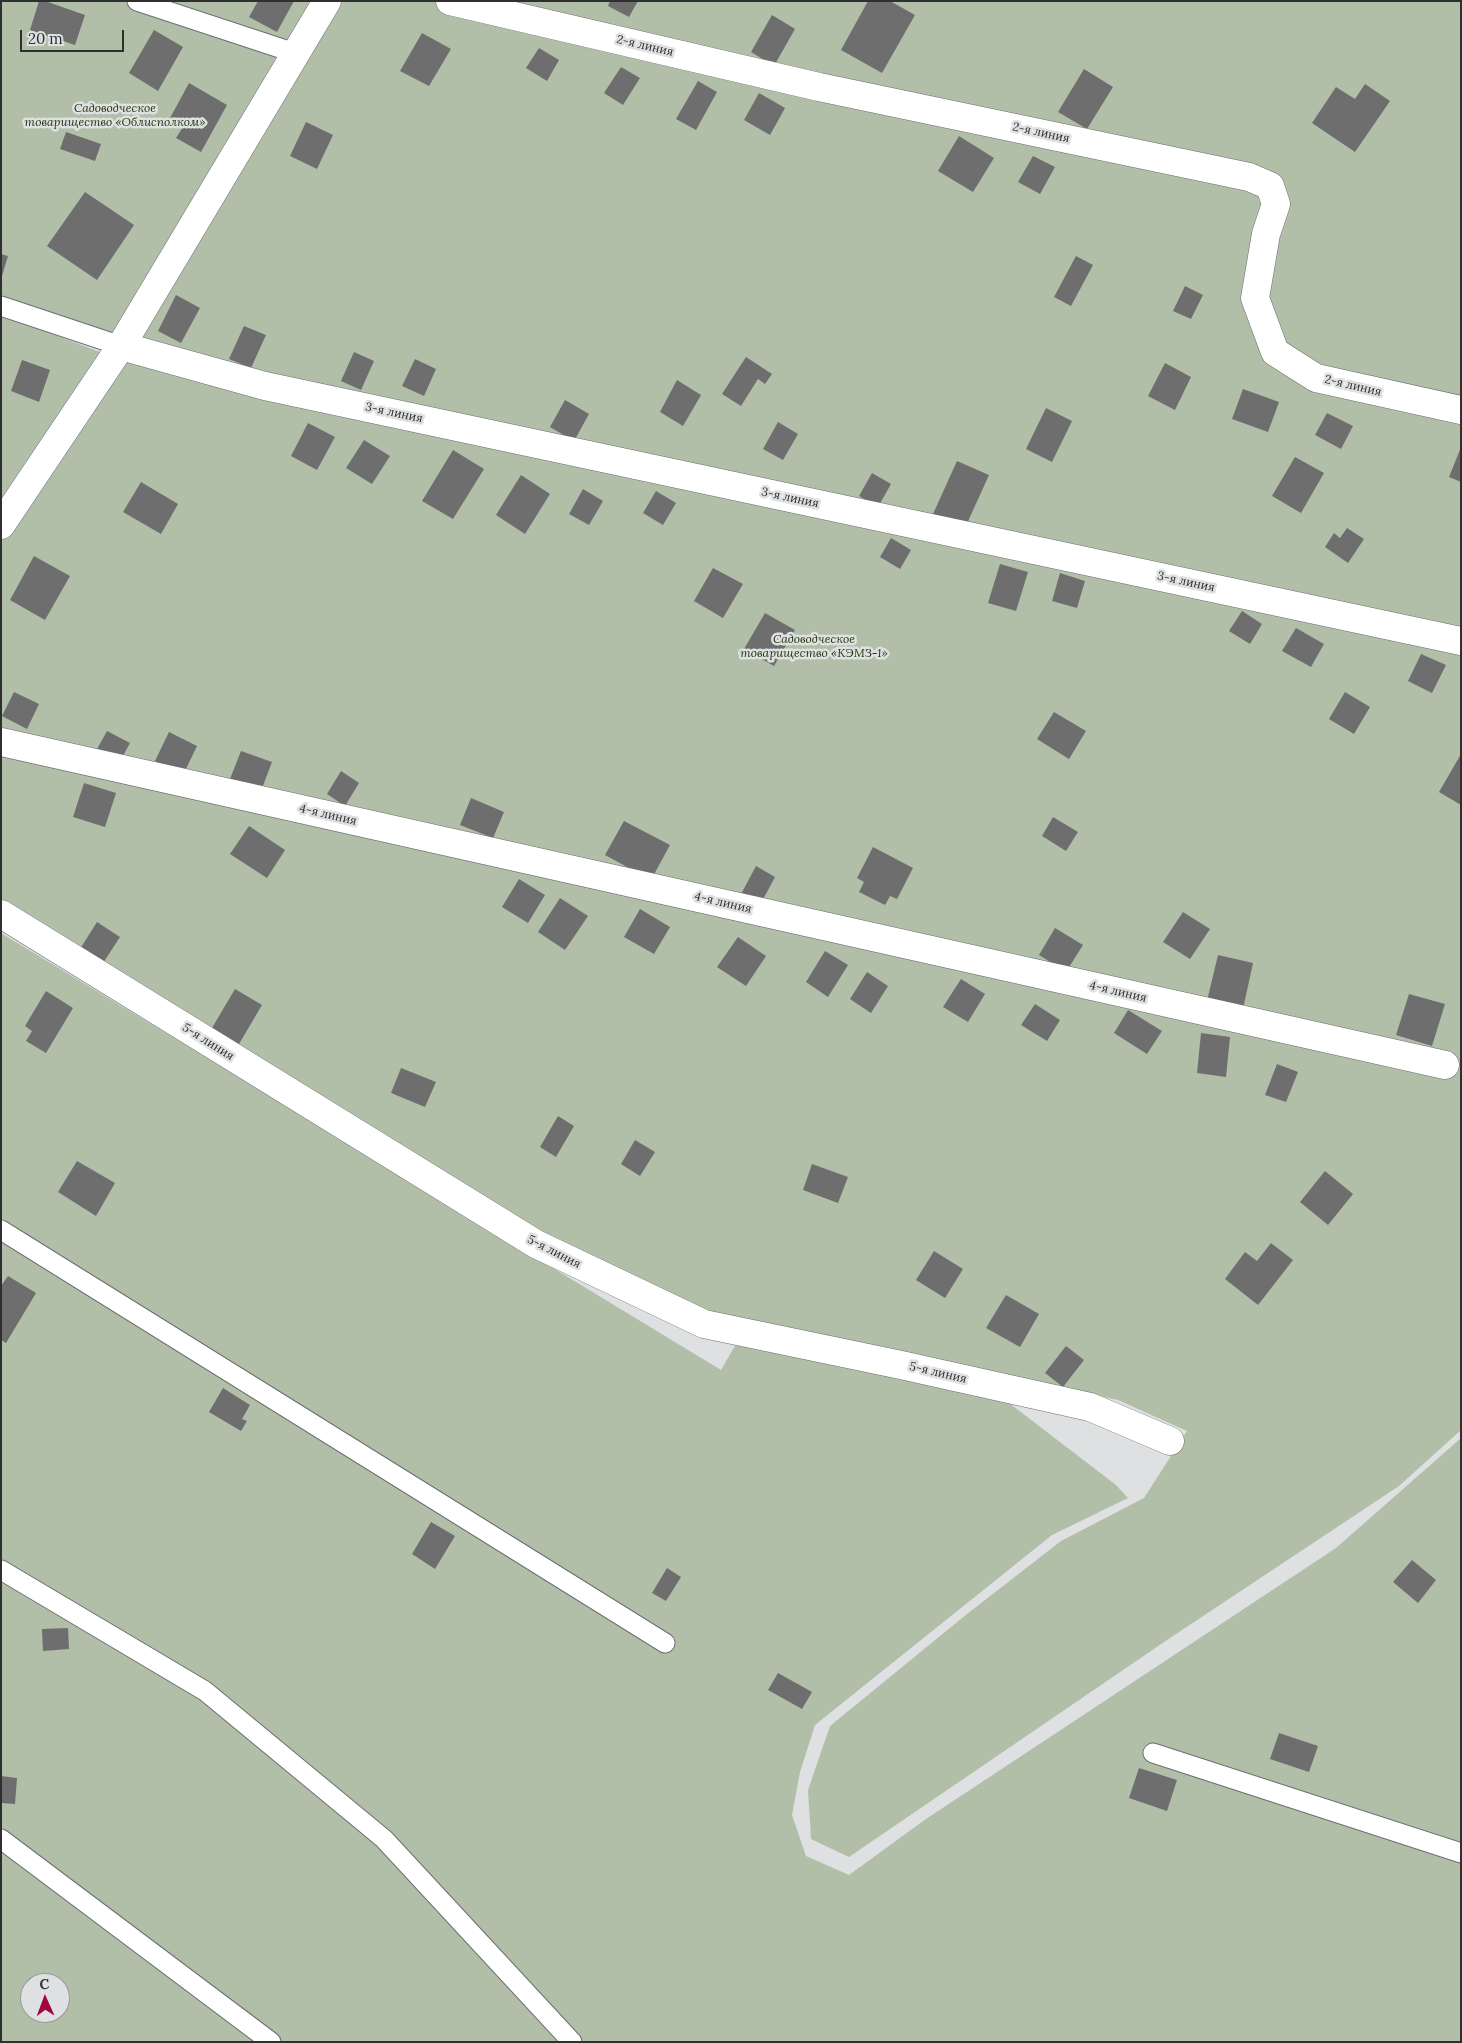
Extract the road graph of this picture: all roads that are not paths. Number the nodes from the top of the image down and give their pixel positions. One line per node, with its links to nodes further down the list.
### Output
1 (137, 1): 4 (lane)
2 (327, 1): 4 (street)
3 (450, 1): 7 (street, 2-я линия)
4 (295, 53): 6 (street)
5 (1, 306): 6 (lane)
6 (121, 346): 8 (street); 9 (street, 3-я линия)
7 (1461, 410)
8 (1, 525)
9 (1461, 641)
10 (1, 742): 12 (street, 4-я линия)
11 (1, 914): 14 (street, 5-я линия)
12 (1445, 1065)
13 (1, 1230): 16 (lane)
14 (1170, 1441)
15 (1, 1570): 21 (lane)
16 (665, 1643)
17 (1153, 1753): 19 (lane)
18 (1, 1839): 20 (lane)
19 (1461, 1853)
20 (270, 2042)
21 (572, 2042)

